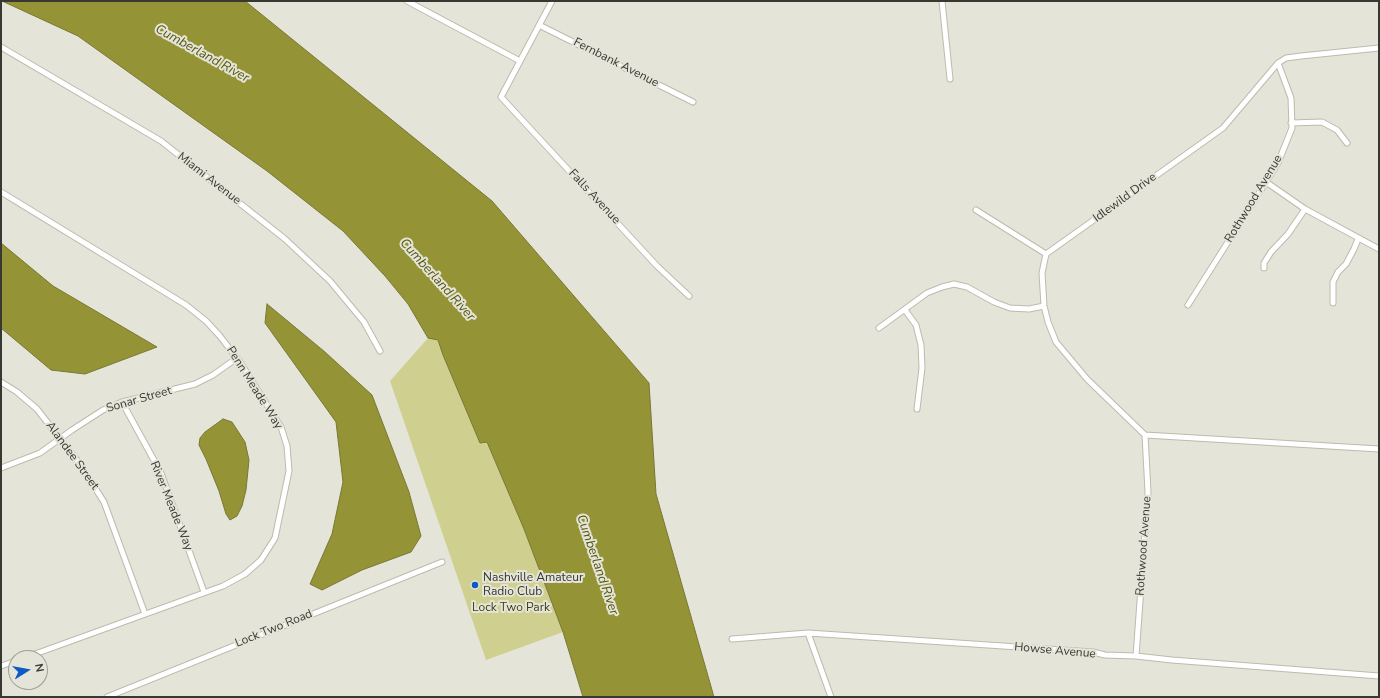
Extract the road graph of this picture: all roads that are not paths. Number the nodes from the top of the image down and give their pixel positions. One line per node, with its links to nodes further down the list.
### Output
1 (407, 1): 7 (street)
2 (552, 1): 4 (street)
3 (942, 1): 9 (street)
4 (539, 25): 7 (street); 10 (street, Fernbank Avenue)
5 (1, 47): 27 (street, Miami Avenue)
6 (1379, 48): 8 (street)
7 (520, 61): 21 (street, Falls Avenue)
8 (1278, 63): 11 (street, Rothwood Avenue); 19 (street, Idlewild Drive)
9 (950, 79)
10 (693, 102)
11 (1291, 123): 12 (street); 13 (street, Rothwood Avenue)
12 (1346, 143)
13 (1266, 182): 15 (street); 23 (street, Rothwood Avenue)
14 (1, 192): 28 (street, Penn Meade Way)
15 (1306, 209): 17 (street); 20 (street)
16 (976, 210): 19 (street)
17 (1358, 239): 18 (street); 22 (street)
18 (1379, 249)
19 (1046, 254): 24 (street)
20 (1264, 268)
21 (689, 296)
22 (1333, 303)
23 (1188, 305)
24 (1044, 306): 25 (street); 32 (street)
25 (905, 310): 26 (street); 31 (street)
26 (879, 328)
27 (380, 351)
28 (237, 358): 30 (street, Sonar Street); 37 (street, Penn Meade Way)
29 (1, 382): 33 (street, Alandee Street)
30 (122, 402): 33 (street, Sonar Street); 37 (street, River Meade Way)
31 (917, 408)
32 (1145, 435): 34 (street); 42 (street, Rothwood Avenue)
33 (60, 439): 35 (street, Sonar Street); 38 (street, Alandee Street)
34 (1379, 449)
35 (1, 468)
36 (442, 562): 44 (street, Lock Two Road)
37 (204, 592): 38 (street, Penn Meade Way)
38 (145, 614): 41 (street, Penn Meade Way)
39 (808, 632): 40 (street, Howse Avenue); 42 (street, Howse Avenue); 45 (street)
40 (732, 639)
41 (46, 650)
42 (1136, 656): 43 (street, Howse Avenue)
43 (1379, 676)
44 (107, 697)
45 (831, 697)

